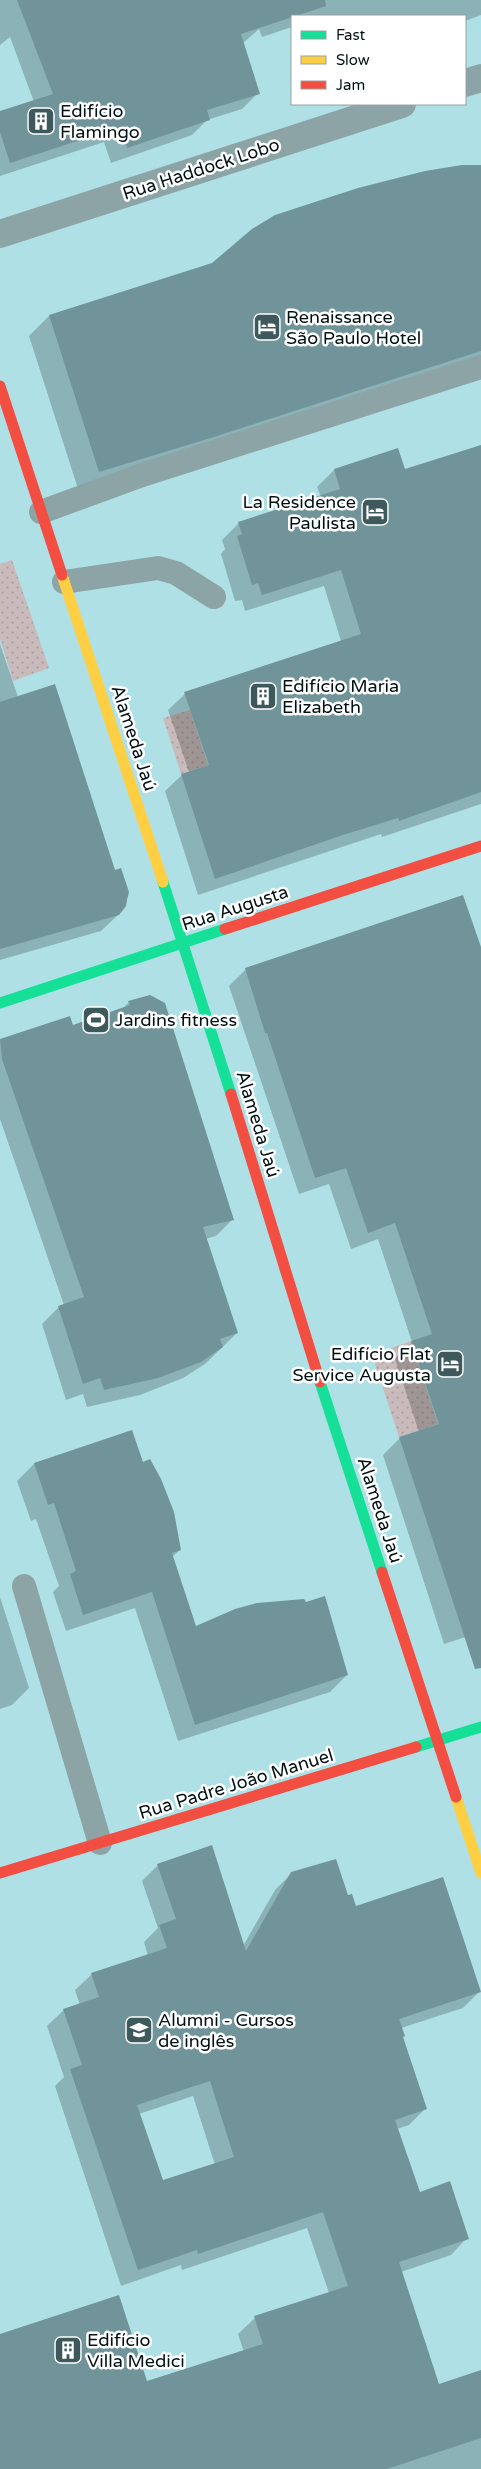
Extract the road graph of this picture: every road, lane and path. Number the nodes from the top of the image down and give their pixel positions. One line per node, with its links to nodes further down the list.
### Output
1 (481, 78): 2 (street)
2 (466, 83)
3 (399, 105): 4 (street, Rua Haddock Lobo)
4 (0, 234)
5 (481, 367): 7 (lane)
6 (0, 386): 7 (street, Alameda Jaú)
7 (41, 512): 8 (street, Alameda Jaú)
8 (64, 582): 9 (lane); 11 (street, Alameda Jaú)
9 (214, 597)
10 (481, 846): 11 (street, Rua Augusta)
11 (183, 944): 12 (street, Rua Augusta); 15 (street, Alameda Jaú)
12 (0, 1003)
13 (24, 1586): 16 (lane)
14 (481, 1727): 15 (street, Rua Padre João Manuel)
15 (437, 1741): 16 (street, Rua Padre João Manuel); 18 (street, Alameda Jaú)
16 (100, 1843): 17 (street, Rua Padre João Manuel)
17 (0, 1873)
18 (481, 1873)

